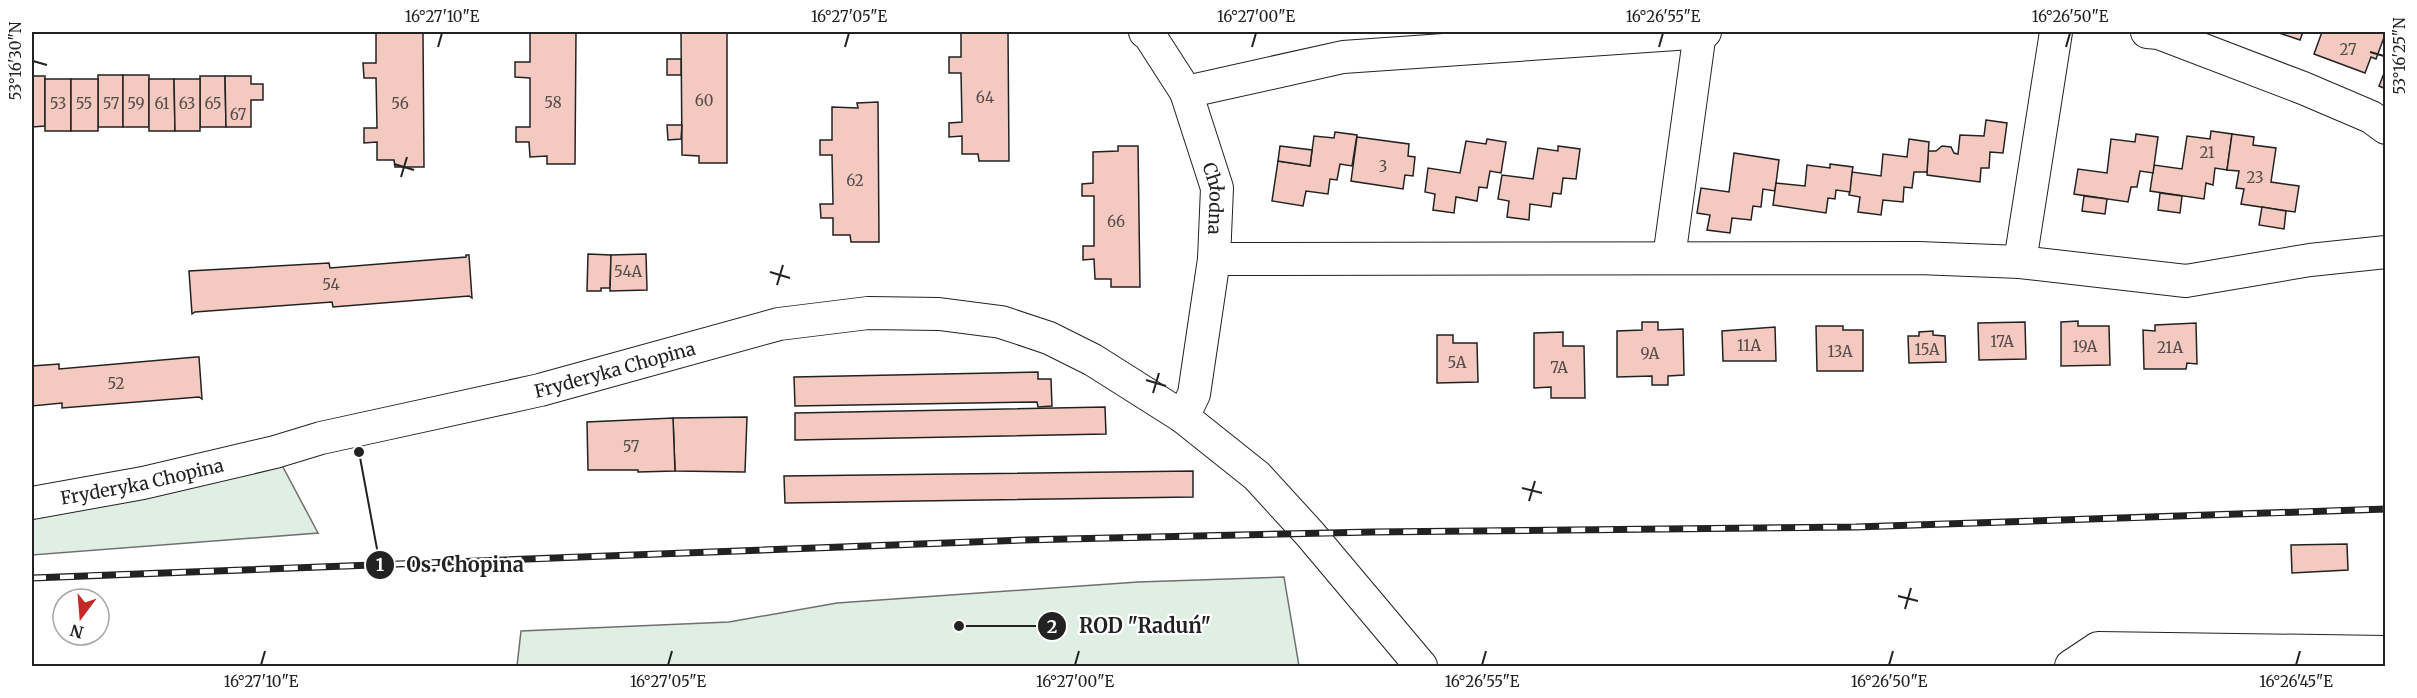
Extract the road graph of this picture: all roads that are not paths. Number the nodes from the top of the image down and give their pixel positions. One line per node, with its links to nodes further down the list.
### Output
1 (1145, 32): 6 (street, Chłodna)
2 (1700, 32): 3 (street); 6 (street); 9 (street)
3 (1705, 32)
4 (2056, 32): 11 (street)
5 (2155, 32): 7 (street)
6 (1186, 92): 10 (street, Chłodna)
7 (2385, 128)
8 (2385, 252): 11 (street)
9 (1669, 258): 10 (street); 11 (street)
10 (1215, 259): 12 (street, Chłodna)
11 (2020, 262)
12 (1184, 417): 13 (street, Fryderyka Chopina); 15 (street, Fryderyka Chopina)
13 (32, 503)
14 (2385, 652): 16 (street)
15 (1421, 666)
16 (2071, 666)

